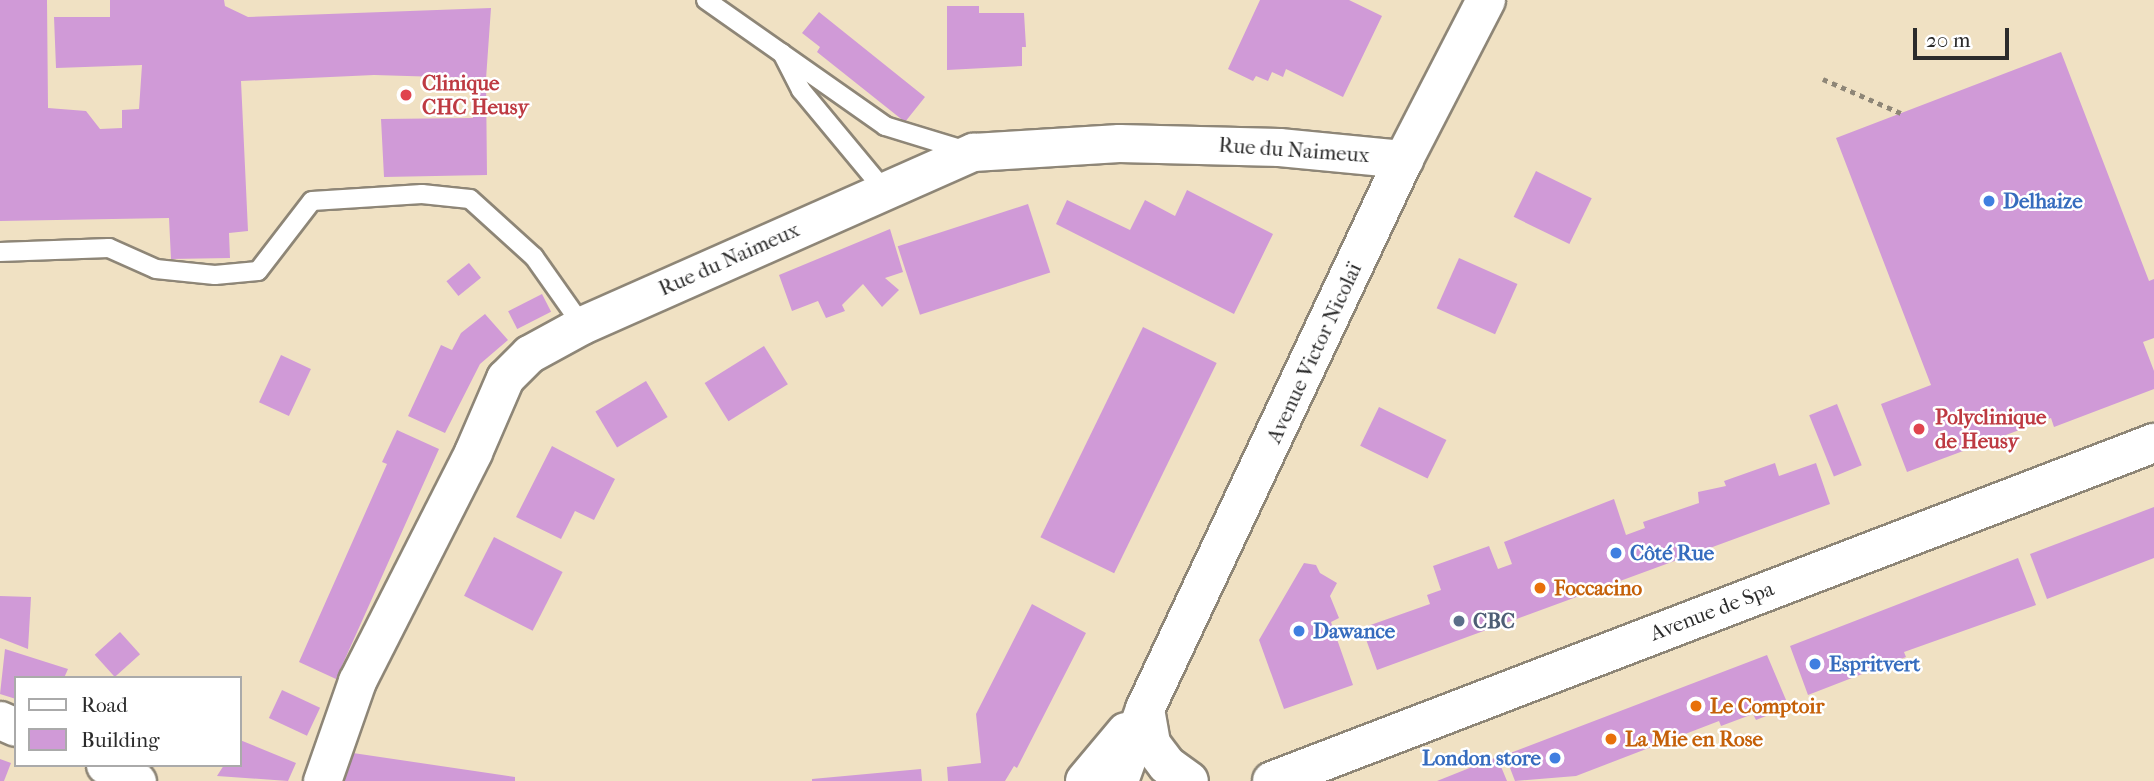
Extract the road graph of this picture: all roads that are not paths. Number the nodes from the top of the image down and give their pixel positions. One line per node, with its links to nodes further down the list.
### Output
1 (706, 0): 3 (lane)
2 (1486, 0): 5 (street, Avenue Victor Nicolaï)
3 (782, 53): 4 (lane); 6 (lane)
4 (973, 152): 5 (street, Rue du Naimeux); 6 (street, Rue du Naimeux)
5 (1404, 159): 10 (street, Avenue Victor Nicolaï)
6 (884, 190): 8 (street, Rue du Naimeux)
7 (0, 252): 8 (lane)
8 (582, 325): 13 (street, Rue du Naimeux)
9 (2154, 443): 17 (street, Avenue de Spa)
10 (1145, 709): 14 (street); 15 (street); 16 (street)
11 (109, 767): 12 (street)
12 (137, 781)
13 (322, 781)
14 (1086, 781)
15 (1119, 781)
16 (1189, 781)
17 (1272, 781)

